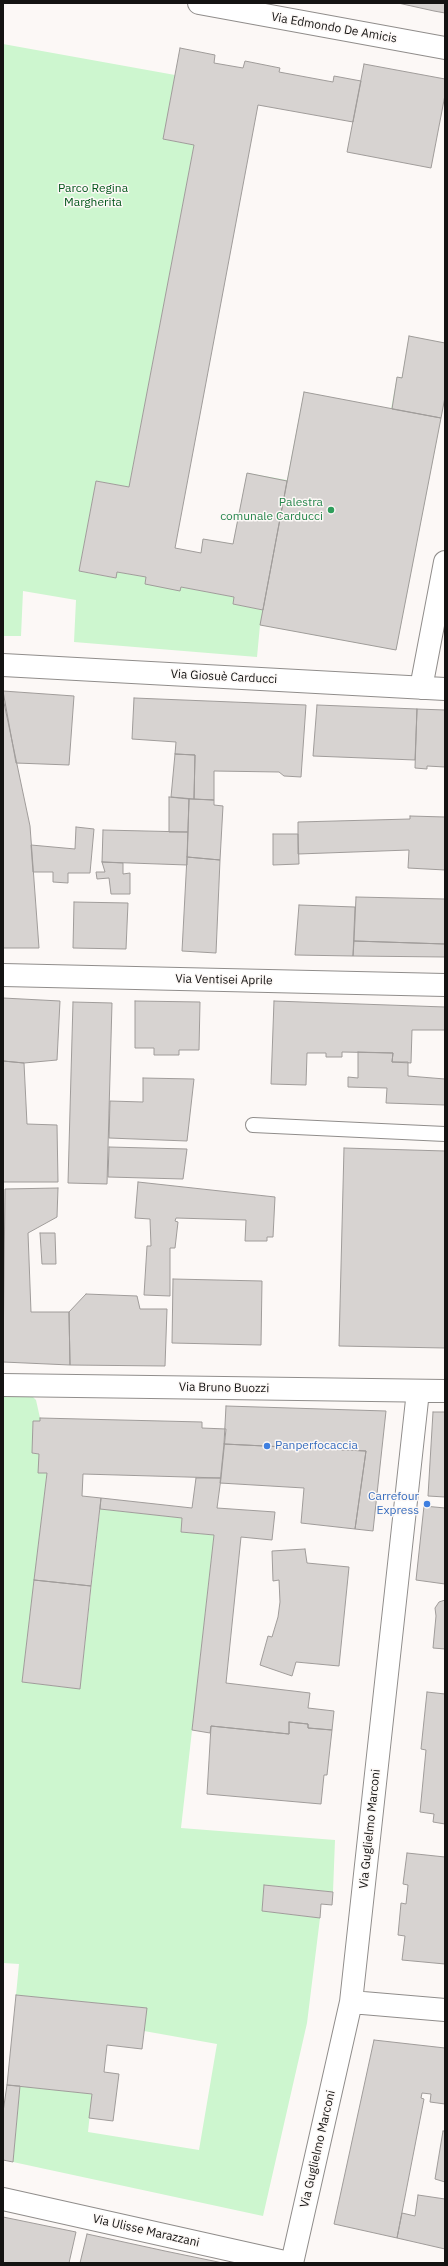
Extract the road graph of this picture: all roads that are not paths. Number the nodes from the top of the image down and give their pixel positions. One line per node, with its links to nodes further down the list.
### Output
1 (204, 3): 2 (street, Via Edmondo De Amicis)
2 (445, 48)
3 (445, 562): 5 (street)
4 (3, 665): 5 (street, Via Giosuè Carducci)
5 (421, 688): 6 (street, Via Giosuè Carducci)
6 (445, 689)
7 (3, 975): 8 (street, Via Ventisei Aprile)
8 (445, 985)
9 (253, 1125): 10 (lane)
10 (445, 1134)
11 (3, 1385): 12 (street, Via Bruno Buozzi)
12 (418, 1391): 13 (street, Via Bruno Buozzi); 14 (street, Via Guglielmo Marconi)
13 (445, 1391)
14 (351, 2002): 15 (street); 18 (street, Via Guglielmo Marconi)
15 (445, 2010)
16 (3, 2199): 17 (street, Via Ulisse Marazzani)
17 (289, 2263)
18 (292, 2263)

